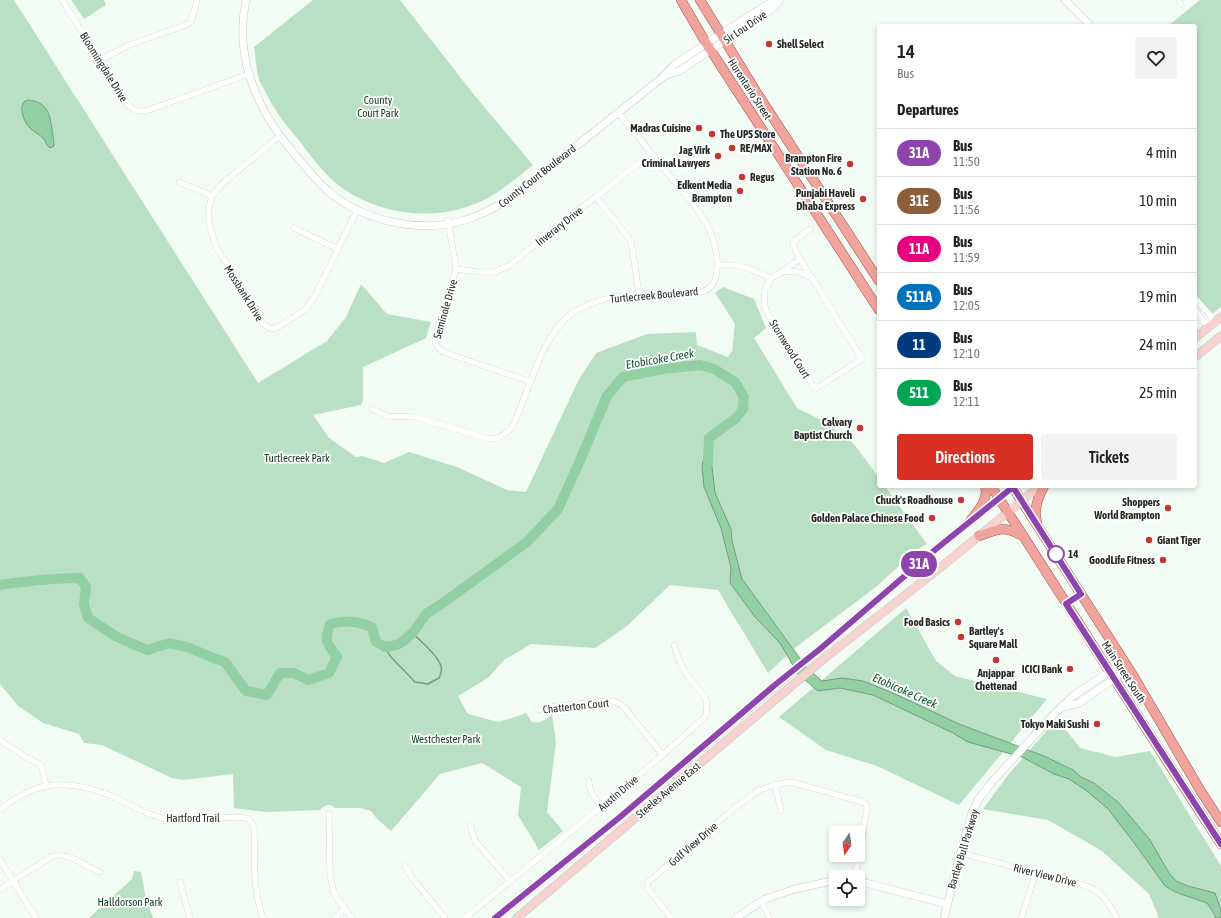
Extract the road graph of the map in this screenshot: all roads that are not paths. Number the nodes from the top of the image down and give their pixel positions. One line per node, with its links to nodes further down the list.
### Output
1 (62, 0): 11 (street, Bloomingdale Drive)
2 (197, 0): 11 (street)
3 (246, 0): 12 (street, County Court Boulevard)
4 (681, 0): 10 (main road, Hurontario Street)
5 (700, 0): 9 (main road, Hurontario Street)
6 (1065, 0): 8 (street)
7 (779, 1): 9 (street, Sir Lou Drive)
8 (1089, 24)
9 (723, 37): 10 (street, Sir Lou Drive); 30 (main road, Hurontario Street)
10 (709, 47): 13 (street, County Court Boulevard); 33 (main road, Hurontario Street)
11 (100, 60): 12 (street, Bloomingdale Drive)
12 (248, 74): 14 (street, County Court Boulevard)
13 (618, 112): 15 (street, Turtlecreek Boulevard); 20 (street, County Court Boulevard)
14 (280, 136): 17 (street); 19 (street, County Court Boulevard)
15 (651, 153): 18 (street, Inverary Drive); 25 (street, Turtlecreek Boulevard)
16 (179, 182): 17 (street)
17 (212, 196): 23 (street, Mossbank Drive)
18 (596, 197): 26 (street, Inverary Drive); 31 (street)
19 (357, 210): 20 (street, County Court Boulevard); 23 (street, Mossbank Drive)
20 (448, 222): 26 (street, Seminole Drive)
21 (294, 228): 23 (street)
22 (810, 229): 24 (street, Stornwood Court)
23 (338, 249)
24 (800, 259): 27 (street); 29 (street, Stornwood Court)
25 (718, 265): 28 (street); 31 (street, Turtlecreek Boulevard)
26 (456, 270): 40 (street, Seminole Drive)
27 (778, 274): 28 (street); 29 (street)
28 (772, 278): 29 (street, Stornwood Court)
29 (812, 278)
30 (877, 278)
31 (639, 294): 40 (street, Turtlecreek Boulevard)
32 (1197, 298): 36 (street)
33 (877, 307)
34 (1197, 311): 36 (street)
35 (1221, 317): 36 (main road)
36 (1212, 325): 37 (main road); 38 (main road)
37 (1197, 336)
38 (1221, 336): 39 (main road)
39 (1197, 356)
40 (531, 382): 41 (street, Turtlecreek Boulevard)
41 (372, 409)
42 (986, 488): 51 (main road)
43 (992, 488): 48 (main road)
44 (1011, 488): 48 (main road, Steeles Avenue East)
45 (1014, 488): 49 (main road)
46 (1038, 488): 49 (main road, Steeles Avenue East)
47 (1043, 488): 52 (main road)
48 (999, 499): 50 (main road); 51 (main road, Steeles Avenue East)
49 (1022, 501): 50 (main road, Steeles Avenue East); 52 (main road, Main Street South)
50 (1008, 513): 53 (main road, Main Street South); 54 (main road, Steeles Avenue East)
51 (970, 521): 95 (main road, Steeles Avenue East)
52 (1039, 527): 55 (main road, Main Street South)
53 (1023, 535): 54 (main road); 56 (main road, Main Street South)
54 (979, 536): 96 (main road, Steeles Avenue East)
55 (1081, 594): 56 (main road); 58 (main road, Main Street South)
56 (1066, 604): 59 (main road, Main Street South)
57 (674, 646): 62 (street, Austin Drive)
58 (1126, 666): 59 (street, Bartley Bull Parkway); 70 (main road, Main Street South)
59 (1112, 676): 72 (main road, Main Street South); 73 (street, Bartley Bull Parkway)
60 (537, 710): 62 (street, Chatterton Court)
61 (0, 740): 65 (street)
62 (663, 755): 66 (street, Austin Drive)
63 (589, 781): 66 (street)
64 (775, 785): 68 (street); 76 (street, Golf View Drive); 97 (street, Golf View Drive)
65 (46, 786): 67 (street, Hartford Trail); 90 (street, Hartford Trail)
66 (601, 807): 80 (street, Austin Drive)
67 (0, 809)
68 (781, 811)
69 (329, 814): 87 (street)
70 (1221, 822)
71 (470, 825): 80 (street)
72 (1221, 844)
73 (960, 853): 78 (street, River View Drive); 86 (street, Bartley Bull Parkway)
74 (0, 860): 79 (street)
75 (405, 866): 93 (street)
76 (856, 870)
77 (100, 872): 79 (street)
78 (1036, 873): 101 (street); 102 (street, River View Drive)
79 (13, 881): 84 (street); 88 (street)
80 (510, 881): 94 (street, Austin Drive)
81 (180, 882): 89 (street)
82 (829, 882): 85 (street)
83 (865, 883): 86 (street, Bartley Bull Parkway)
84 (0, 889)
85 (761, 901): 98 (street); 99 (street)
86 (947, 904): 100 (street, Bartley Bull Parkway)
87 (344, 909): 91 (street); 92 (street)
88 (36, 918)
89 (190, 918)
90 (263, 918)
91 (335, 918)
92 (352, 918)
93 (445, 918)
94 (465, 918)
95 (495, 918)
96 (516, 918)
97 (671, 918)
98 (736, 918)
99 (769, 918)
100 (944, 918)
101 (1021, 918)
102 (1117, 918)

